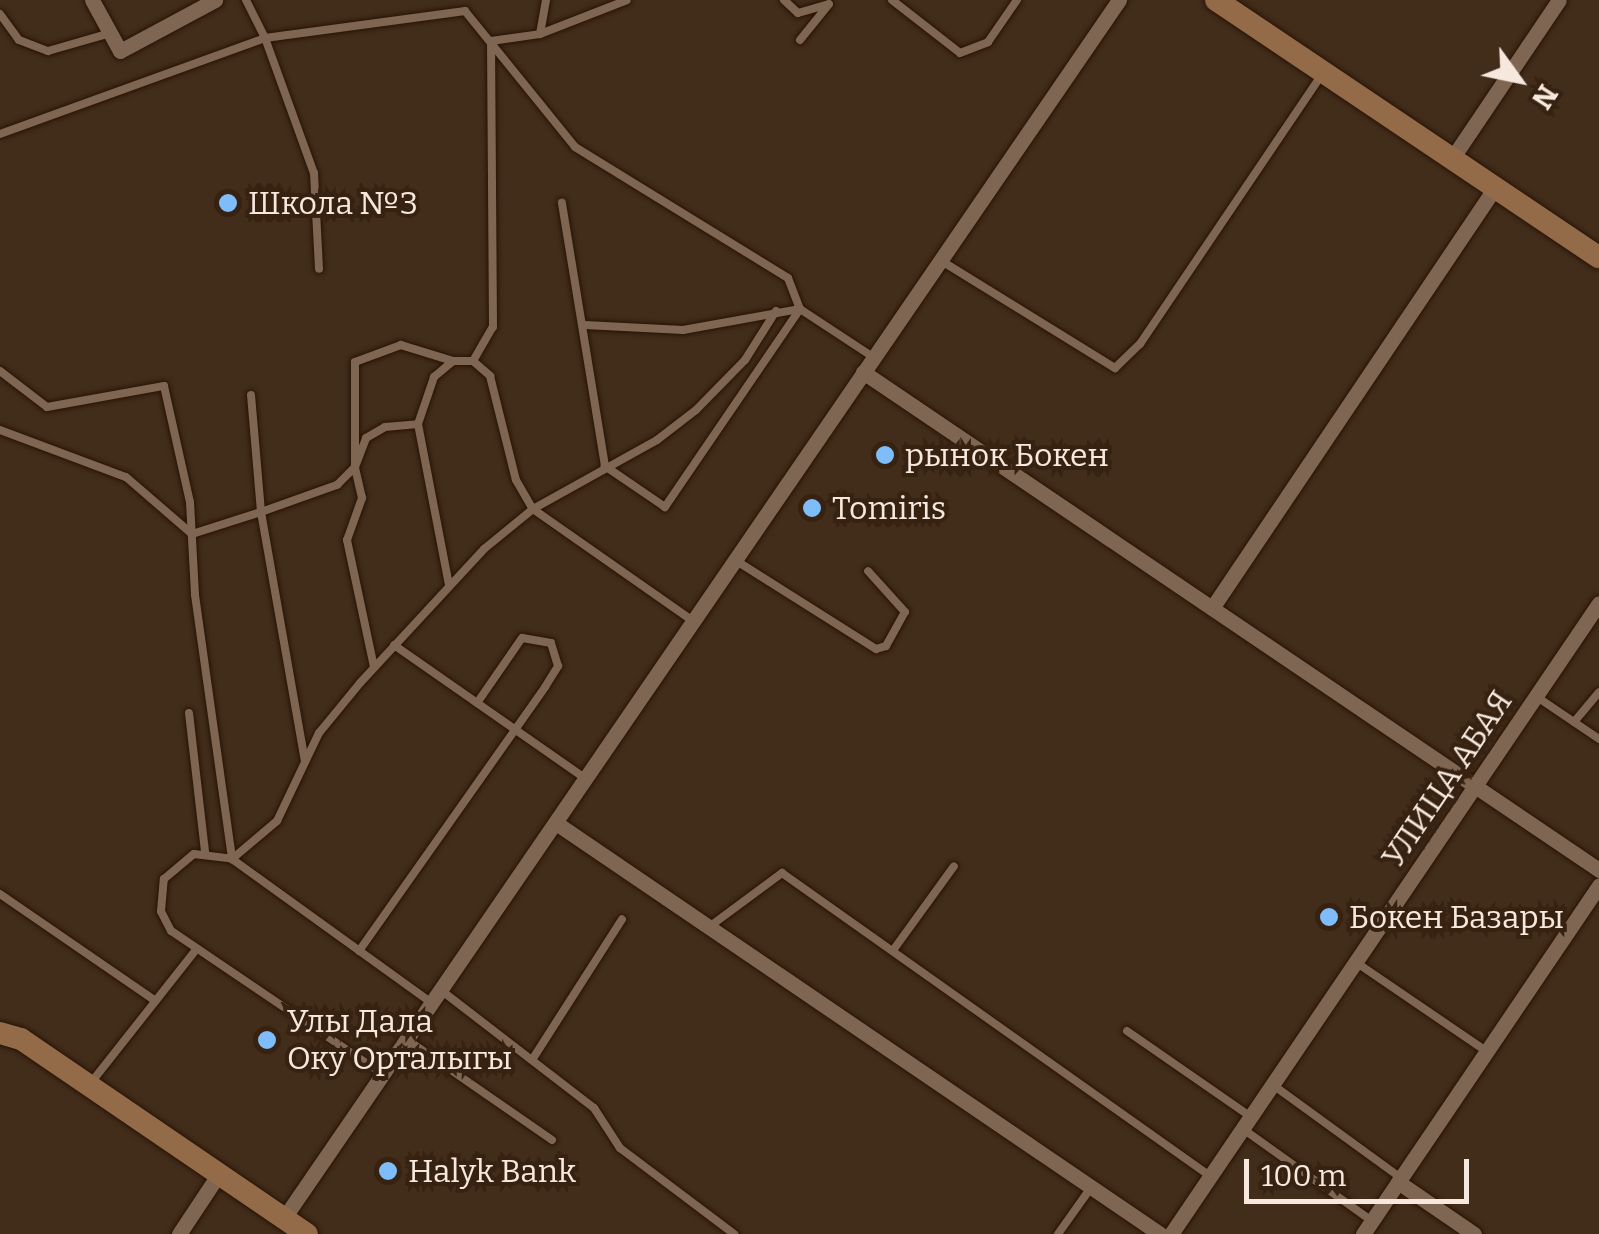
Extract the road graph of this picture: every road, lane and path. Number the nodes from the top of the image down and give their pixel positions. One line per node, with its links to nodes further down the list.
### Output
1 (92, 0): 14 (street)
2 (215, 0): 14 (street)
3 (246, 0): 16 (lane)
4 (546, 0): 15 (lane)
5 (627, 0): 15 (lane)
6 (784, 0): 12 (lane)
7 (892, 0): 8 (lane)
8 (1017, 0)
9 (1118, 0): 25 (street)
10 (1216, 0): 19 (street)
11 (1559, 0): 21 (street)
12 (830, 2): 17 (lane)
13 (0, 14): 14 (lane)
14 (107, 34)
15 (540, 34): 18 (lane)
16 (265, 38): 18 (lane); 20 (lane); 26 (lane)
17 (800, 40)
18 (491, 41): 27 (lane); 32 (lane)
19 (1323, 72): 21 (street); 25 (lane)
20 (0, 134)
21 (1453, 156): 22 (street)
22 (1496, 186): 24 (street); 47 (street)
23 (562, 202): 29 (lane)
24 (1599, 257)
25 (940, 260): 30 (street)
26 (319, 269)
27 (800, 309): 28 (lane); 30 (lane); 38 (lane)
28 (776, 310): 29 (lane); 38 (lane)
29 (585, 325): 38 (lane)
30 (874, 357): 34 (street)
31 (453, 361): 32 (lane); 36 (lane); 39 (lane)
32 (473, 361): 40 (lane)
33 (0, 370): 42 (lane)
34 (863, 372): 43 (street); 47 (street)
35 (250, 395): 41 (lane)
36 (418, 424): 39 (lane); 45 (lane)
37 (0, 430): 42 (lane)
38 (605, 466): 40 (lane)
39 (354, 467): 41 (lane); 50 (lane)
40 (534, 509): 45 (lane); 48 (lane)
41 (262, 512): 42 (lane); 58 (lane)
42 (192, 534): 63 (lane)
43 (735, 560): 44 (lane); 48 (street)
44 (868, 571)
45 (449, 585): 49 (lane)
46 (1599, 603): 52 (street, УЛИЦА АБАЯ)
47 (1212, 608): 60 (street)
48 (693, 621): 59 (street)
49 (394, 645): 50 (lane); 53 (lane)
50 (374, 666): 58 (lane)
51 (1599, 692): 55 (lane)
52 (1536, 696): 55 (lane); 60 (street, УЛИЦА АБАЯ)
53 (478, 703): 56 (lane); 56 (lane)
54 (189, 714): 62 (lane)
55 (1574, 722): 57 (lane)
56 (514, 729): 59 (lane); 72 (lane)
57 (1599, 739)
58 (305, 764): 63 (lane)
59 (586, 780): 61 (street)
60 (1477, 786): 65 (street); 73 (street, УЛИЦА АБАЯ)
61 (556, 822): 69 (street); 74 (street)
62 (205, 852): 63 (lane); 71 (lane)
63 (232, 859): 72 (lane)
64 (954, 866): 70 (lane)
65 (1599, 870)
66 (1599, 885): 79 (street)
67 (0, 894): 75 (lane)
68 (622, 919): 80 (lane)
69 (709, 927): 70 (lane); 89 (street)
70 (894, 949): 87 (lane)
71 (196, 950): 75 (lane); 81 (lane)
72 (359, 951): 74 (lane)
73 (1356, 962): 79 (lane); 82 (street, УЛИЦА АБАЯ)
74 (438, 998): 78 (street); 80 (lane)
75 (153, 1000): 83 (lane)
76 (1127, 1032): 84 (lane)
77 (0, 1033): 83 (street)
78 (408, 1041): 81 (street); 85 (lane)
79 (1486, 1051): 88 (street)
80 (532, 1060): 94 (lane)
81 (385, 1075): 90 (street)
82 (1273, 1085): 84 (street, УЛИЦА АБАЯ); 88 (lane)
83 (88, 1088): 86 (street)
84 (1247, 1123): 87 (street, УЛИЦА АБАЯ); 91 (lane)
85 (552, 1140)
86 (218, 1174): 90 (street); 92 (street)
87 (1211, 1176): 97 (street, УЛИЦА АБАЯ)
88 (1400, 1180): 91 (street); 98 (street)
89 (1091, 1187): 95 (lane); 96 (street)
90 (284, 1218): 93 (street)
91 (1368, 1227)
92 (179, 1234)
93 (307, 1234)
94 (734, 1234)
95 (1058, 1234)
96 (1160, 1234)
97 (1171, 1234)
98 (1474, 1234)

